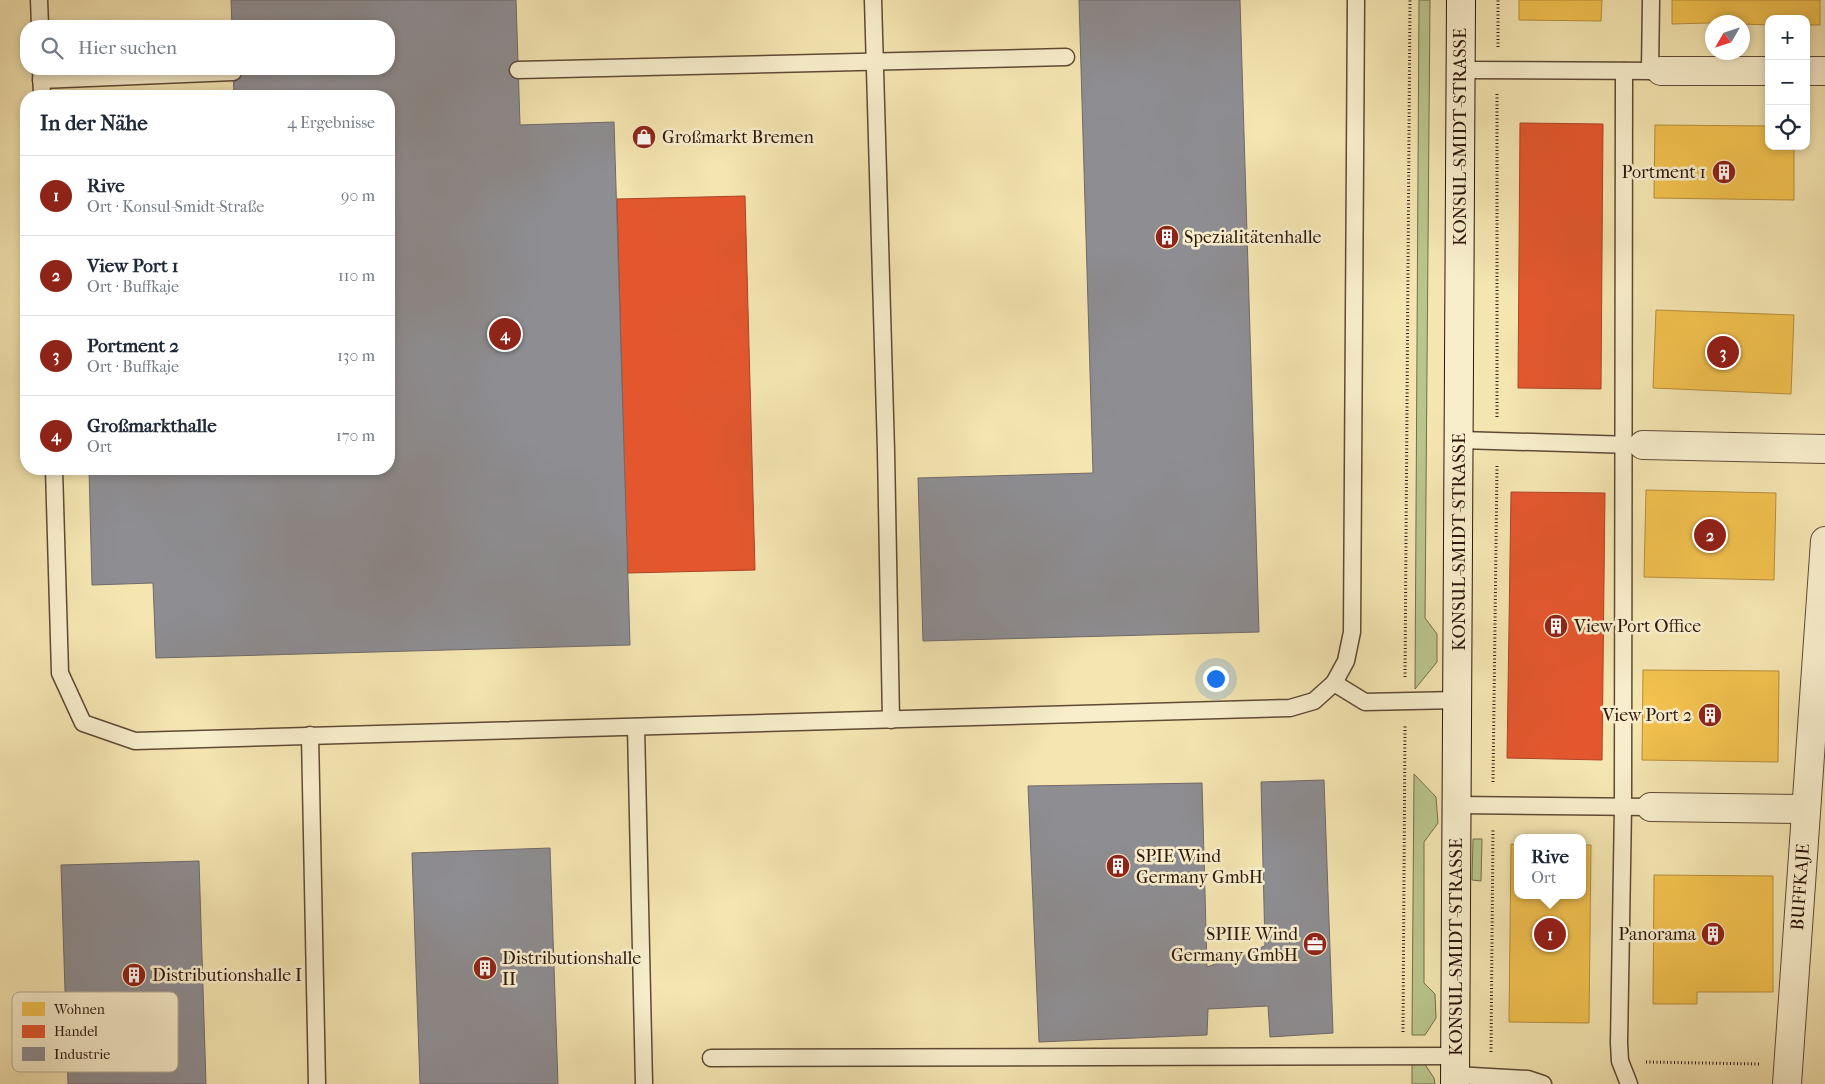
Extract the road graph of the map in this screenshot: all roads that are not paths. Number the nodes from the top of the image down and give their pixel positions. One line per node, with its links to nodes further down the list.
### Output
1 (39, 0): 6 (lane)
2 (873, 0): 8 (lane)
3 (1356, 0): 23 (lane)
4 (1461, 0): 10 (street, KONSUL-SMIDT-STRASSE)
5 (1651, 0): 12 (lane)
6 (40, 20)
7 (1066, 57): 8 (lane)
8 (875, 62): 9 (lane); 25 (lane)
9 (518, 70)
10 (1460, 70): 11 (lane); 18 (street, KONSUL-SMIDT-STRASSE)
11 (1624, 71): 12 (lane); 19 (lane)
12 (1656, 71): 13 (street)
13 (1765, 71)
14 (1810, 71): 15 (street)
15 (1825, 71)
16 (41, 75): 17 (lane)
17 (42, 90)
18 (1460, 440): 19 (lane); 24 (street, KONSUL-SMIDT-STRASSE)
19 (1633, 444): 20 (street); 29 (lane)
20 (1825, 449)
21 (54, 475): 27 (lane)
22 (1825, 541): 31 (street, BUFFKAJE)
23 (1334, 683): 24 (lane); 25 (lane)
24 (1457, 700): 28 (street, KONSUL-SMIDT-STRASSE)
25 (891, 720): 26 (lane)
26 (636, 727): 27 (lane); 36 (lane)
27 (310, 735): 35 (lane)
28 (1457, 805): 29 (lane); 33 (street, KONSUL-SMIDT-STRASSE)
29 (1623, 807): 30 (lane); 38 (lane)
30 (1651, 807): 31 (street)
31 (1805, 809): 34 (street, BUFFKAJE)
32 (711, 1058): 33 (lane)
33 (1455, 1072): 37 (lane)
34 (1787, 1074)
35 (318, 1084)
36 (644, 1084)
37 (1543, 1084)
38 (1629, 1084)

